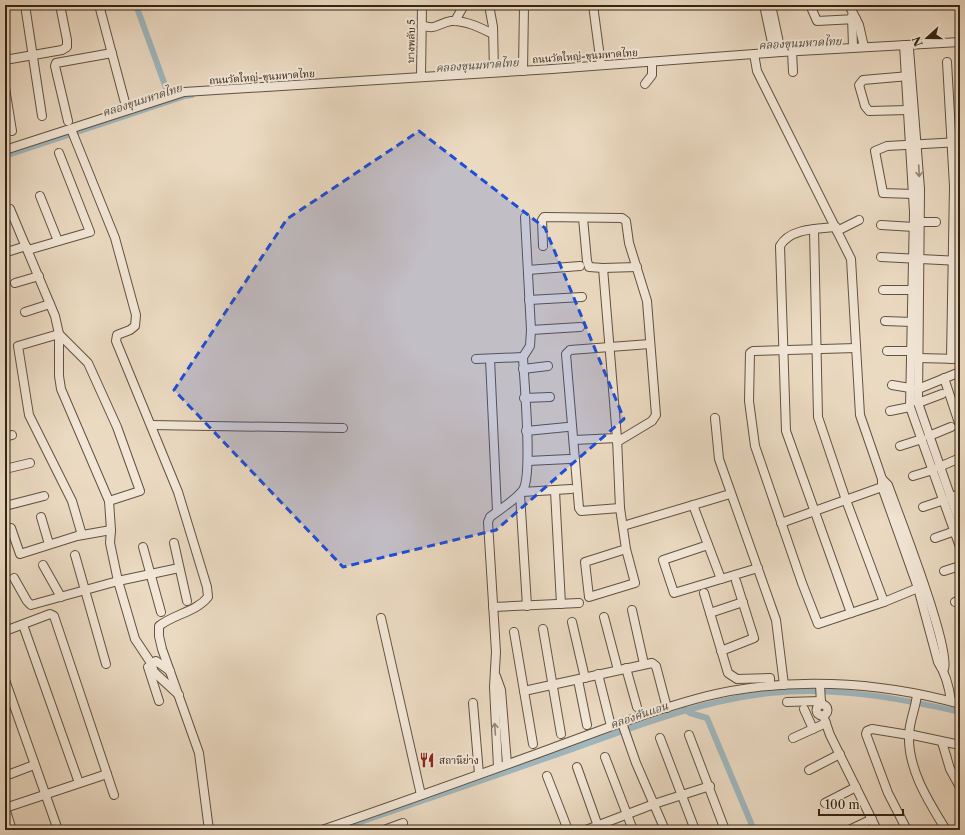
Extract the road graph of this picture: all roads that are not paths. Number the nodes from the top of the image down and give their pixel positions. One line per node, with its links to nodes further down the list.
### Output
1 (25, 5): 23 (street)
2 (60, 5): 23 (street)
3 (99, 5): 22 (street)
4 (422, 5): 15 (street, บางพลับ 5)
5 (464, 5): 14 (street)
6 (489, 5): 16 (street)
7 (524, 5): 30 (street)
8 (593, 5): 28 (street)
9 (764, 5): 21 (street)
10 (771, 5): 21 (street)
11 (810, 5): 13 (street)
12 (849, 5): 13 (street)
13 (853, 18): 18 (street); 19 (street)
14 (455, 22): 15 (street); 16 (street)
15 (422, 25): 34 (street, บางพลับ 5)
16 (493, 34): 31 (street)
17 (960, 42): 20 (street, ถนนวัดใหญ่-ขุนมหาดไทย)
18 (853, 47): 19 (street, ถนนวัดใหญ่-ขุนมหาดไทย); 24 (street, ถนนวัดใหญ่-ขุนมหาดไทย)
19 (864, 47): 20 (street, ถนนวัดใหญ่-ขุนมหาดไทย)
20 (906, 50): 33 (street)
21 (777, 52): 24 (street, ถนนวัดใหญ่-ขุนมหาดไทย); 25 (street, ถนนวัดใหญ่-ขุนมหาดไทย)
22 (112, 53): 37 (street); 40 (street)
23 (32, 55): 26 (street); 39 (street)
24 (793, 55): 32 (street)
25 (754, 56): 29 (street, ถนนวัดใหญ่-ขุนมหาดไทย); 56 (street)
26 (5, 60)
27 (947, 62): 42 (street)
28 (601, 65): 29 (street, ถนนวัดใหญ่-ขุนมหาดไทย); 30 (street, ถนนวัดใหญ่-ขุนมหาดไทย)
29 (653, 66): 35 (street)
30 (523, 71): 31 (street, ถนนวัดใหญ่-ขุนมหาดไทย)
31 (494, 72): 34 (street, ถนนวัดใหญ่-ขุนมหาดไทย)
32 (793, 72)
33 (908, 76): 38 (street); 38 (street); 43 (street)
34 (421, 77): 37 (street, ถนนวัดใหญ่-ขุนมหาดไทย)
35 (645, 84)
36 (5, 88): 41 (street)
37 (127, 110): 40 (street, ถนนวัดใหญ่-ขุนมหาดไทย)
38 (908, 110): 43 (street)
39 (42, 116)
40 (70, 127): 44 (street, ถนนวัดใหญ่-ขุนมหาดไทย); 109 (street)
41 (12, 131)
42 (956, 143): 43 (street); 63 (street)
43 (914, 145): 46 (street); 46 (street); 53 (street, one-way to 53)
44 (5, 150)
45 (59, 154): 57 (street)
46 (914, 194): 53 (street)
47 (40, 196): 57 (street)
48 (10, 209): 59 (street)
49 (525, 217): 67 (street)
50 (583, 218): 58 (street); 65 (street); 66 (street)
51 (859, 220): 56 (street)
52 (936, 222): 53 (street)
53 (917, 224): 54 (street); 62 (street)
54 (881, 225)
55 (814, 229): 56 (street); 84 (street); 86 (street)
56 (836, 229): 85 (street)
57 (58, 241): 59 (street)
58 (543, 246)
59 (27, 248): 60 (street); 68 (street)
60 (7, 252)
61 (881, 257): 62 (street)
62 (917, 260): 63 (street); 71 (street); 75 (street)
63 (957, 261): 91 (street)
64 (580, 266): 67 (street)
65 (637, 266): 66 (street); 82 (street)
66 (603, 268): 83 (street)
67 (528, 270): 73 (street)
68 (39, 276): 69 (street); 74 (street)
69 (15, 283)
70 (883, 290): 71 (street)
71 (913, 290): 75 (street)
72 (582, 297): 73 (street)
73 (530, 300): 80 (street)
74 (50, 304): 76 (street); 81 (street)
75 (916, 305): 78 (street); 90 (street)
76 (24, 312)
77 (885, 322): 78 (street)
78 (912, 322): 87 (street)
79 (580, 327): 80 (street)
80 (531, 330): 89 (street)
81 (59, 334): 135 (street); 135 (street); 150 (street)
82 (650, 344): 83 (street); 117 (street)
83 (609, 348): 116 (street); 117 (street)
84 (816, 348): 85 (street); 86 (street); 134 (street)
85 (856, 348): 126 (street)
86 (782, 350): 141 (street); 144 (street)
87 (911, 350): 88 (street); 98 (street)
88 (887, 351)
89 (523, 357): 93 (street); 96 (street)
90 (918, 358): 91 (street); 98 (street)
91 (951, 358): 94 (street)
92 (476, 359): 93 (street)
93 (490, 359): 140 (street)
94 (960, 359)
95 (548, 366): 96 (street)
96 (523, 369): 104 (street)
97 (960, 372): 99 (street)
98 (914, 376): 101 (street)
99 (944, 378): 101 (street); 110 (street)
100 (892, 385): 101 (street)
101 (914, 388): 105 (street); 106 (street)
102 (942, 394): 105 (street)
103 (550, 397): 104 (street)
104 (524, 398): 114 (street)
105 (918, 403): 115 (street)
106 (910, 407): 107 (street); 115 (street)
107 (890, 411)
108 (715, 418): 130 (street)
109 (151, 425): 113 (street); 200 (street)
110 (960, 426)
111 (567, 427): 114 (street)
112 (951, 427): 115 (street)
113 (343, 428)
114 (526, 431): 121 (street)
115 (925, 437): 118 (street); 124 (street)
116 (574, 440): 117 (street); 139 (street)
117 (617, 440): 139 (street)
118 (900, 446)
119 (960, 458): 124 (street)
120 (569, 459): 121 (street)
121 (528, 461): 129 (street)
122 (30, 463): 123 (street)
123 (5, 469)
124 (936, 469): 125 (street); 133 (street)
125 (913, 476)
126 (882, 483): 134 (street); 155 (street)
127 (571, 489): 128 (street)
128 (555, 490): 129 (street); 178 (street)
129 (521, 493): 140 (street); 179 (street)
130 (730, 494): 136 (street); 163 (street)
131 (960, 494): 133 (street)
132 (44, 496): 137 (street)
133 (948, 499): 138 (street); 142 (street)
134 (846, 500): 141 (street); 176 (street)
135 (109, 501): 148 (street)
136 (693, 505): 146 (street); 154 (street)
137 (5, 506)
138 (923, 507)
139 (620, 508): 146 (street)
140 (497, 511): 180 (street)
141 (813, 512): 144 (street); 184 (street)
142 (952, 512): 145 (street); 149 (street)
143 (41, 517): 153 (street)
144 (781, 523): 184 (street)
145 (960, 524)
146 (623, 526): 158 (street)
147 (11, 528): 153 (street)
148 (111, 530): 150 (street); 168 (street)
149 (955, 531): 151 (street); 157 (street)
150 (82, 535): 153 (street)
151 (935, 538)
152 (174, 543): 162 (street)
153 (49, 544)
154 (708, 545): 167 (street); 167 (street)
155 (907, 545): 170 (street); 185 (street)
156 (142, 547): 165 (street)
157 (960, 547)
158 (626, 549): 158 (street)
159 (75, 555): 171 (street)
160 (43, 565): 173 (street)
161 (960, 566): 164 (street)
162 (179, 568): 165 (street); 174 (street)
163 (758, 568): 167 (street); 205 (street)
164 (944, 571)
165 (150, 573): 168 (street); 182 (street)
166 (14, 578): 173 (street)
167 (721, 579)
168 (118, 581): 171 (street); 194 (street)
169 (736, 581): 175 (street)
170 (918, 588): 176 (street); 185 (street)
171 (86, 590): 173 (street); 196 (street)
172 (704, 594): 183 (street)
173 (61, 597)
174 (188, 601)
175 (743, 602): 183 (street); 193 (street)
176 (884, 602): 184 (street)
177 (579, 603): 178 (street)
178 (561, 604): 179 (street)
179 (527, 606): 180 (street)
180 (493, 607): 201 (street)
181 (632, 610): 197 (street)
182 (161, 612)
183 (710, 613): 193 (street)
184 (852, 613)
185 (929, 613): 214 (street)
186 (604, 617): 199 (street)
187 (381, 618): 251 (street)
188 (572, 622): 203 (street)
189 (23, 625): 191 (street); 241 (street); 245 (street)
190 (543, 629): 207 (street)
191 (5, 630)
192 (514, 632): 209 (street)
193 (721, 651): 206 (street)
194 (143, 652): 195 (street); 211 (street)
195 (151, 663): 200 (street); 210 (street)
196 (106, 664)
197 (644, 664): 198 (street); 219 (street)
198 (626, 668): 199 (street); 218 (street)
199 (618, 670): 202 (street)
200 (170, 672): 210 (street)
201 (495, 672): 236 (street); 238 (street, one-way to 201)
202 (598, 674): 203 (street); 224 (street)
203 (582, 679): 207 (street); 223 (street)
204 (5, 680): 237 (street)
205 (784, 680): 206 (street); 208 (street)
206 (770, 682): 219 (street)
207 (553, 685): 209 (street); 226 (street)
208 (820, 685): 212 (street); 213 (street)
209 (524, 691): 232 (street)
210 (179, 695): 263 (street)
211 (160, 700)
212 (916, 700): 214 (street); 228 (street)
213 (821, 701): 215 (street); 221 (street)
214 (951, 701): 217 (street)
215 (787, 702)
216 (473, 703): 242 (street)
217 (960, 704)
218 (637, 707)
219 (667, 708): 222 (street)
220 (804, 709): 225 (street)
221 (826, 723): 225 (street); 234 (street)
222 (623, 724): 224 (street); 254 (street)
223 (587, 725)
224 (612, 726): 236 (street)
225 (813, 729): 230 (street)
226 (560, 734)
227 (690, 735): 246 (street)
228 (910, 737): 231 (street); 273 (street); 274 (street)
229 (660, 738): 252 (street)
230 (793, 738)
231 (942, 742): 233 (street); 248 (street)
232 (533, 744)
233 (960, 745)
234 (840, 754): 240 (street); 247 (street)
235 (605, 757): 256 (street)
236 (507, 764): 238 (street)
237 (34, 765): 243 (street); 249 (street)
238 (498, 767): 242 (street)
239 (577, 767): 259 (street)
240 (808, 770)
241 (107, 774): 245 (street); 250 (street)
242 (479, 774): 251 (street)
243 (5, 776)
244 (547, 776): 265 (street)
245 (78, 783): 249 (street)
246 (710, 786): 252 (street); 270 (street)
247 (856, 787): 253 (street); 257 (street)
248 (960, 787)
249 (45, 794): 255 (street); 262 (street)
250 (114, 795)
251 (420, 795): 264 (street)
252 (682, 796): 254 (street); 269 (street)
253 (825, 803)
254 (654, 804): 256 (street); 268 (street)
255 (5, 808): 261 (street)
256 (627, 814): 259 (street); 267 (street)
257 (872, 819): 271 (street); 272 (street)
258 (403, 823): 260 (street)
259 (599, 828): 266 (street)
260 (389, 829)
261 (12, 830)
262 (58, 830)
263 (209, 830)
264 (322, 830)
265 (568, 830)
266 (586, 830)
267 (633, 830)
268 (665, 830)
269 (695, 830)
270 (725, 830)
271 (849, 830)
272 (877, 830)
273 (907, 830)
274 (946, 830)

